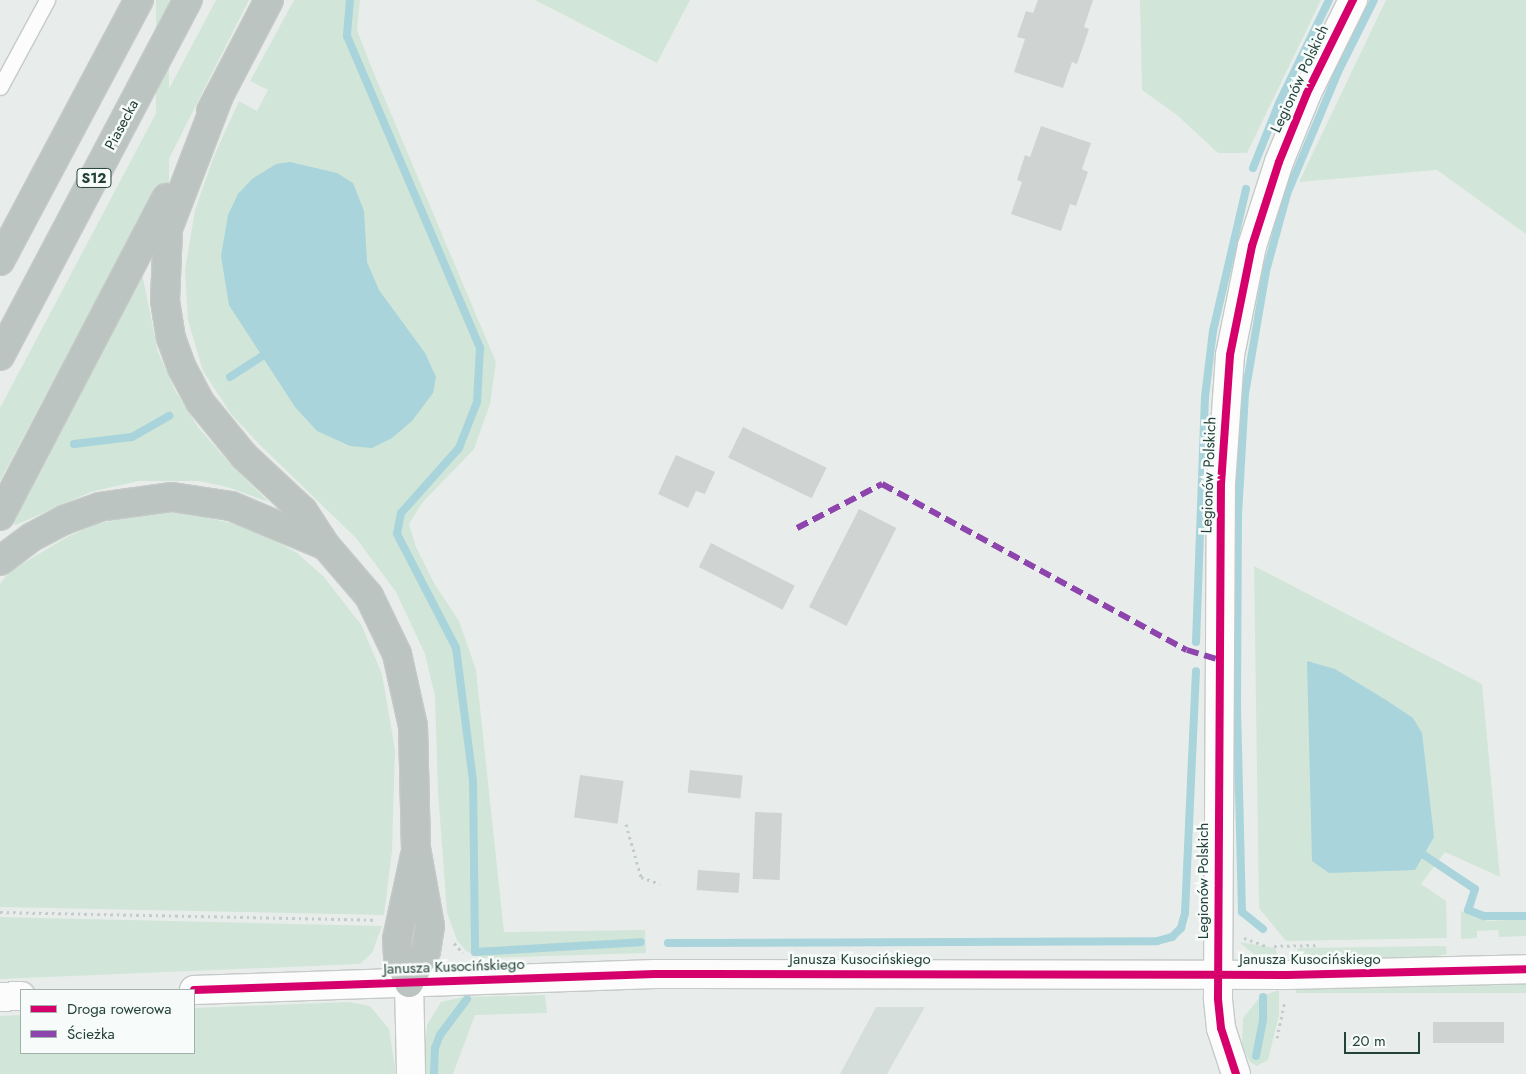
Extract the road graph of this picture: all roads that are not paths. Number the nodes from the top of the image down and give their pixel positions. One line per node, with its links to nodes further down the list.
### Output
1 (47, 0): 6 (lane)
2 (139, 0): 8 (highway, S12)
3 (188, 0): 11 (highway, Piasecka / S12)
4 (269, 0): 7 (highway)
5 (1353, 0): 17 (street, Legionów Polskich)
6 (0, 87)
7 (219, 96): 12 (highway); 13 (highway)
8 (34, 197): 9 (highway); 10 (highway, S12)
9 (0, 243)
10 (0, 260)
11 (0, 356)
12 (0, 516)
13 (326, 546): 14 (highway); 15 (highway)
14 (0, 561)
15 (416, 848): 18 (highway); 18 (highway)
16 (1526, 969): 17 (street, Janusza Kusocińskiego)
17 (1218, 974): 18 (street, Janusza Kusocińskiego); 23 (street, Legionów Polskich)
18 (409, 983): 19 (street, Janusza Kusocińskiego); 22 (street)
19 (195, 990)
20 (20, 996): 21 (street)
21 (0, 997)
22 (411, 1074)
23 (1236, 1074)

